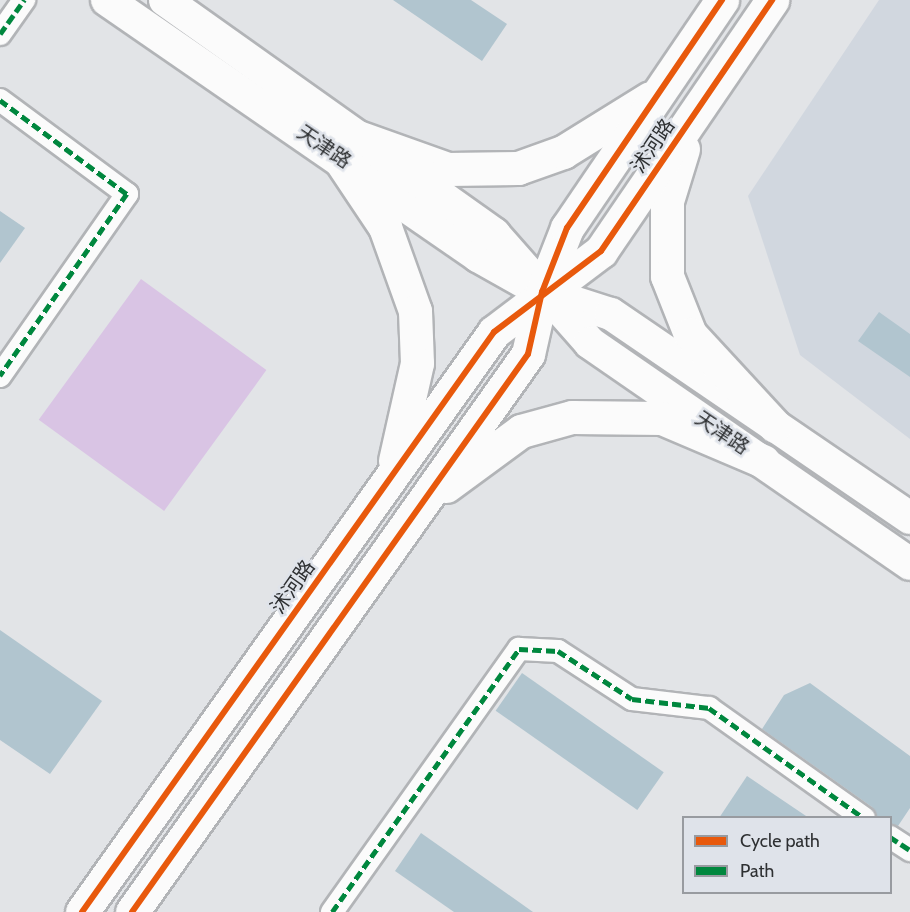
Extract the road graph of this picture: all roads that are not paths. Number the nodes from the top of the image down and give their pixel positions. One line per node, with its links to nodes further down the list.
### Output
1 (24, 0): 6 (street)
2 (107, 0): 10 (main road, 天津路)
3 (165, 0): 10 (main road, 天津路)
4 (722, 0): 7 (main road, 沭河路)
5 (772, 0): 9 (main road, 沭河路)
6 (0, 34)
7 (659, 92): 10 (main road); 11 (main road, 沭河路)
8 (0, 100): 12 (street)
9 (694, 114): 11 (main road, 沭河路); 13 (main road)
10 (347, 146): 11 (main road, 天津路); 15 (main road)
11 (542, 292): 13 (main road, 天津路); 14 (main road, 天津路); 15 (main road, 沭河路); 16 (main road, 沭河路)
12 (0, 376)
13 (775, 426): 17 (main road, 天津路)
14 (763, 461): 16 (main road); 18 (main road, 天津路)
15 (391, 477): 22 (main road, 沭河路)
16 (423, 503): 23 (main road, 沭河路)
17 (910, 518)
18 (910, 564)
19 (861, 816): 24 (street)
20 (892, 838): 21 (street)
21 (910, 850)
22 (82, 912)
23 (132, 912)
24 (332, 912)

